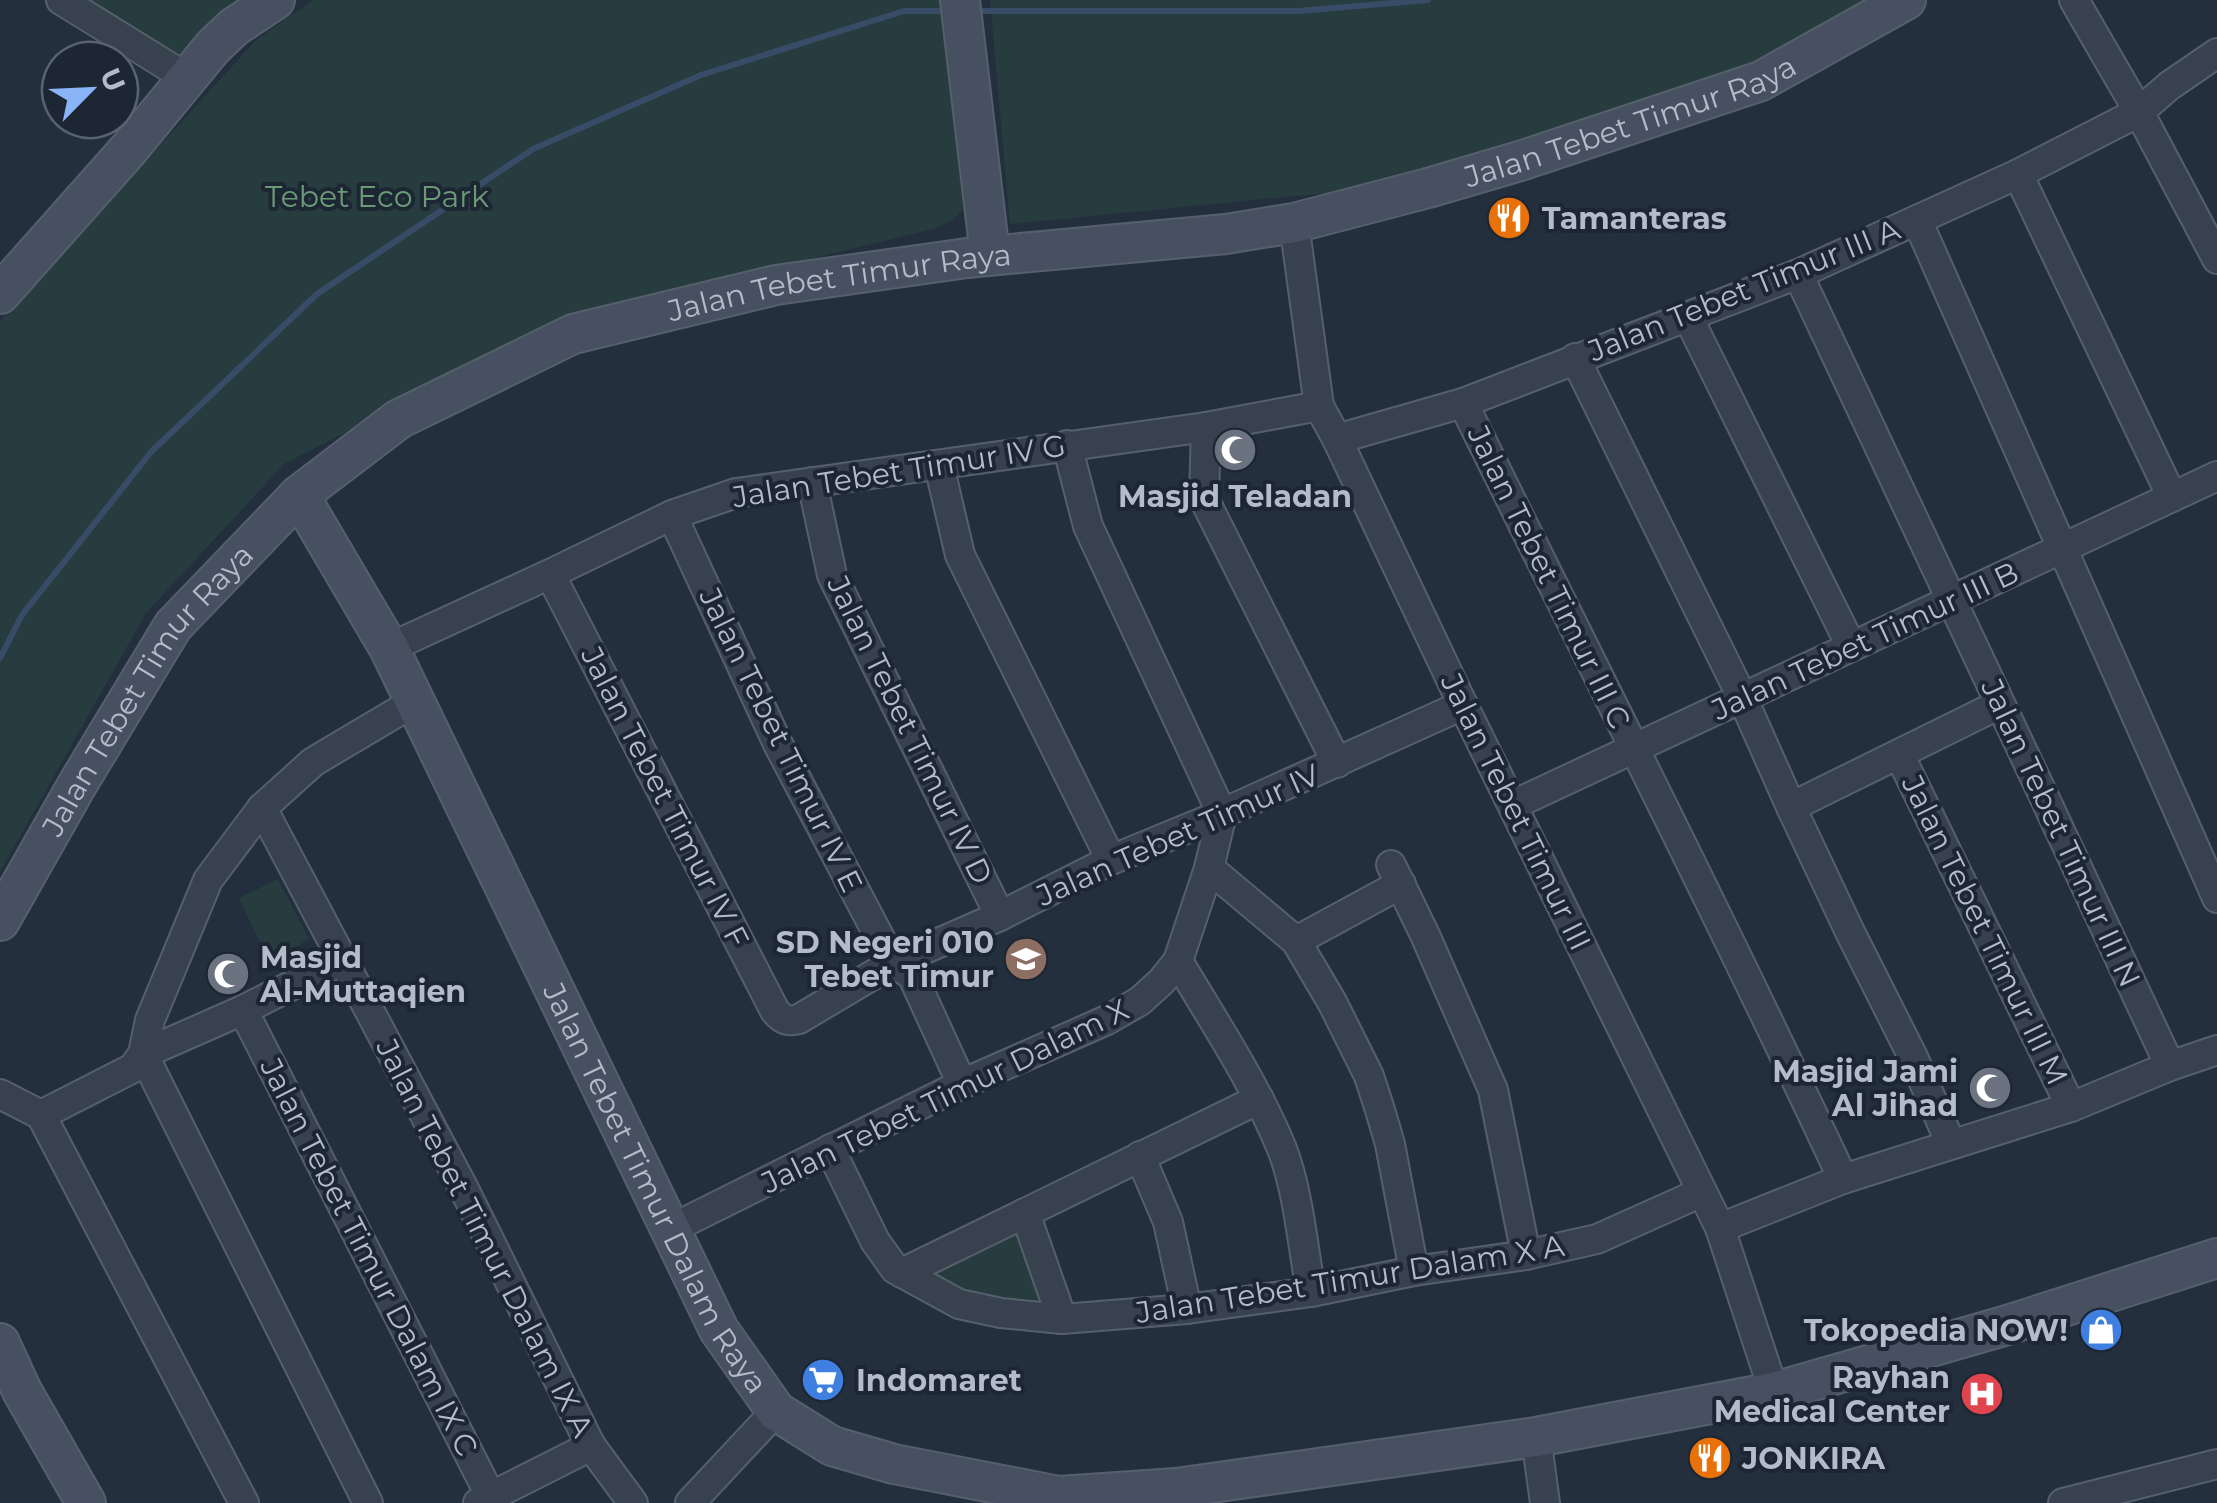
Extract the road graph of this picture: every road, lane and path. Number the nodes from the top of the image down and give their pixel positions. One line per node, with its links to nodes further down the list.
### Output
1 (61, 0): 7 (street)
2 (275, 0): 7 (street)
3 (960, 0): 12 (street)
4 (1906, 0): 11 (street, Jalan Tebet Timur Raya)
5 (2074, 0): 8 (street)
6 (2217, 53): 8 (street, Jalan Tebet Timur III A)
7 (187, 78): 15 (street)
8 (2139, 112): 9 (street, Jalan Tebet Timur III A); 13 (street)
9 (2018, 174): 10 (street, Jalan Tebet Timur III A); 27 (street)
10 (1917, 220): 14 (street, Jalan Tebet Timur III A); 29 (street)
11 (1294, 222): 12 (street, Jalan Tebet Timur Raya); 19 (street, Jalan Tebet Timur III)
12 (990, 255): 26 (street, Jalan Tebet Timur Raya)
13 (2217, 258)
14 (1798, 274): 16 (street, Jalan Tebet Timur III A); 31 (street, Jalan Tebet Timur III N)
15 (0, 294)
16 (1688, 317): 17 (street, Jalan Tebet Timur III A); 32 (street)
17 (1575, 358): 18 (street, Jalan Tebet Timur III A); 34 (street)
18 (1464, 403): 21 (street, Jalan Tebet Timur III A); 38 (street, Jalan Tebet Timur III C)
19 (1319, 406): 20 (street, Jalan Tebet Timur IV G); 21 (street, Jalan Tebet Timur III)
20 (1206, 427): 22 (street, Jalan Tebet Timur IV G); 40 (street)
21 (1337, 439): 37 (street, Jalan Tebet Timur III)
22 (1067, 446): 23 (street, Jalan Tebet Timur IV G); 44 (street)
23 (938, 465): 25 (street, Jalan Tebet Timur IV G); 45 (street)
24 (2217, 476): 27 (street, Jalan Tebet Timur III B)
25 (812, 482): 28 (street, Jalan Tebet Timur IV G); 48 (street, Jalan Tebet Timur IV D)
26 (299, 495): 33 (street, Jalan Tebet Timur Dalam Raya); 49 (street, Jalan Tebet Timur Raya)
27 (2172, 497): 29 (street, Jalan Tebet Timur III B)
28 (672, 515): 30 (street, Jalan Tebet Timur IV G); 53 (street, Jalan Tebet Timur IV E)
29 (2061, 548): 31 (street, Jalan Tebet Timur III B); 47 (street)
30 (550, 574): 33 (street, Jalan Tebet Timur IV G); 55 (street, Jalan Tebet Timur IV F)
31 (1953, 599): 32 (street, Jalan Tebet Timur III B); 36 (street, Jalan Tebet Timur III N)
32 (1851, 646): 34 (street, Jalan Tebet Timur III B)
33 (389, 648): 35 (street, Jalan Tebet Timur Dalam Raya)
34 (1742, 698): 38 (street, Jalan Tebet Timur III B); 42 (street)
35 (414, 702): 43 (street); 71 (street, Jalan Tebet Timur Dalam Raya)
36 (2000, 704): 39 (street); 58 (street, Jalan Tebet Timur III N)
37 (1463, 705): 40 (street, Jalan Tebet Timur IV); 41 (street, Jalan Tebet Timur III)
38 (1634, 751): 41 (street, Jalan Tebet Timur III B); 67 (street, Jalan Tebet Timur III C)
39 (1899, 754): 42 (street); 62 (street, Jalan Tebet Timur III M)
40 (1337, 763): 44 (street, Jalan Tebet Timur IV)
41 (1513, 805): 68 (street, Jalan Tebet Timur III)
42 (1791, 807): 64 (street)
43 (262, 808): 51 (street, Jalan Tebet Timur Dalam IX A); 57 (street)
44 (1222, 814): 45 (street, Jalan Tebet Timur IV); 46 (street, Jalan Tebet Timur Dalam X)
45 (1111, 860): 48 (street, Jalan Tebet Timur IV)
46 (1210, 868): 50 (street); 52 (street, Jalan Tebet Timur Dalam X)
47 (2217, 898)
48 (1000, 916): 53 (street, Jalan Tebet Timur IV)
49 (0, 921)
50 (1296, 941): 72 (street); 74 (street)
51 (342, 960): 54 (street); 83 (street, Jalan Tebet Timur Dalam IX A)
52 (1178, 960): 59 (street, Jalan Tebet Timur Dalam X); 61 (street)
53 (892, 963): 55 (street, Jalan Tebet Timur IV); 59 (street)
54 (243, 1010): 57 (street); 86 (street, Jalan Tebet Timur Dalam IX C)
55 (782, 1019)
56 (2217, 1050): 58 (street)
57 (144, 1054): 63 (street); 89 (street)
58 (2170, 1066): 62 (street)
59 (962, 1084): 65 (street, Jalan Tebet Timur Dalam X)
60 (0, 1094): 63 (street)
61 (1258, 1099): 66 (street); 76 (street)
62 (2071, 1107): 64 (street)
63 (41, 1115): 88 (street)
64 (1951, 1144): 67 (street)
65 (830, 1149): 71 (street, Jalan Tebet Timur Dalam X); 75 (street, Jalan Tebet Timur Dalam X A)
66 (1140, 1156): 69 (street); 77 (street)
67 (1842, 1179): 70 (street)
68 (1702, 1192): 70 (street, Jalan Tebet Timur III); 72 (street, Jalan Tebet Timur Dalam X A)
69 (1025, 1214): 75 (street); 78 (street)
70 (1720, 1228): 80 (street, Jalan Tebet Timur III)
71 (669, 1230): 81 (street, Jalan Tebet Timur Dalam Raya)
72 (1526, 1256): 74 (street, Jalan Tebet Timur Dalam X A)
73 (2217, 1258): 80 (street, Jalan Tebet Timur Dalam Raya)
74 (1414, 1271): 76 (street, Jalan Tebet Timur Dalam X A)
75 (902, 1272): 78 (street, Jalan Tebet Timur Dalam X A)
76 (1312, 1292): 77 (street, Jalan Tebet Timur Dalam X A)
77 (1187, 1309): 78 (street, Jalan Tebet Timur Dalam X A)
78 (1062, 1319)
79 (0, 1343): 87 (street)
80 (1774, 1392): 82 (street, Jalan Tebet Timur Dalam Raya)
81 (776, 1411): 85 (street, Jalan Tebet Timur Dalam Raya); 91 (street)
82 (1536, 1436): 85 (street, Jalan Tebet Timur Dalam Raya); 92 (street)
83 (592, 1446): 86 (street); 90 (street, Jalan Tebet Timur Dalam IX A)
84 (2217, 1464): 93 (street)
85 (1059, 1499)
86 (488, 1501)
87 (86, 1503)
88 (244, 1503)
89 (368, 1503)
90 (632, 1503)
91 (690, 1503)
92 (1545, 1503)
93 (2063, 1503)

